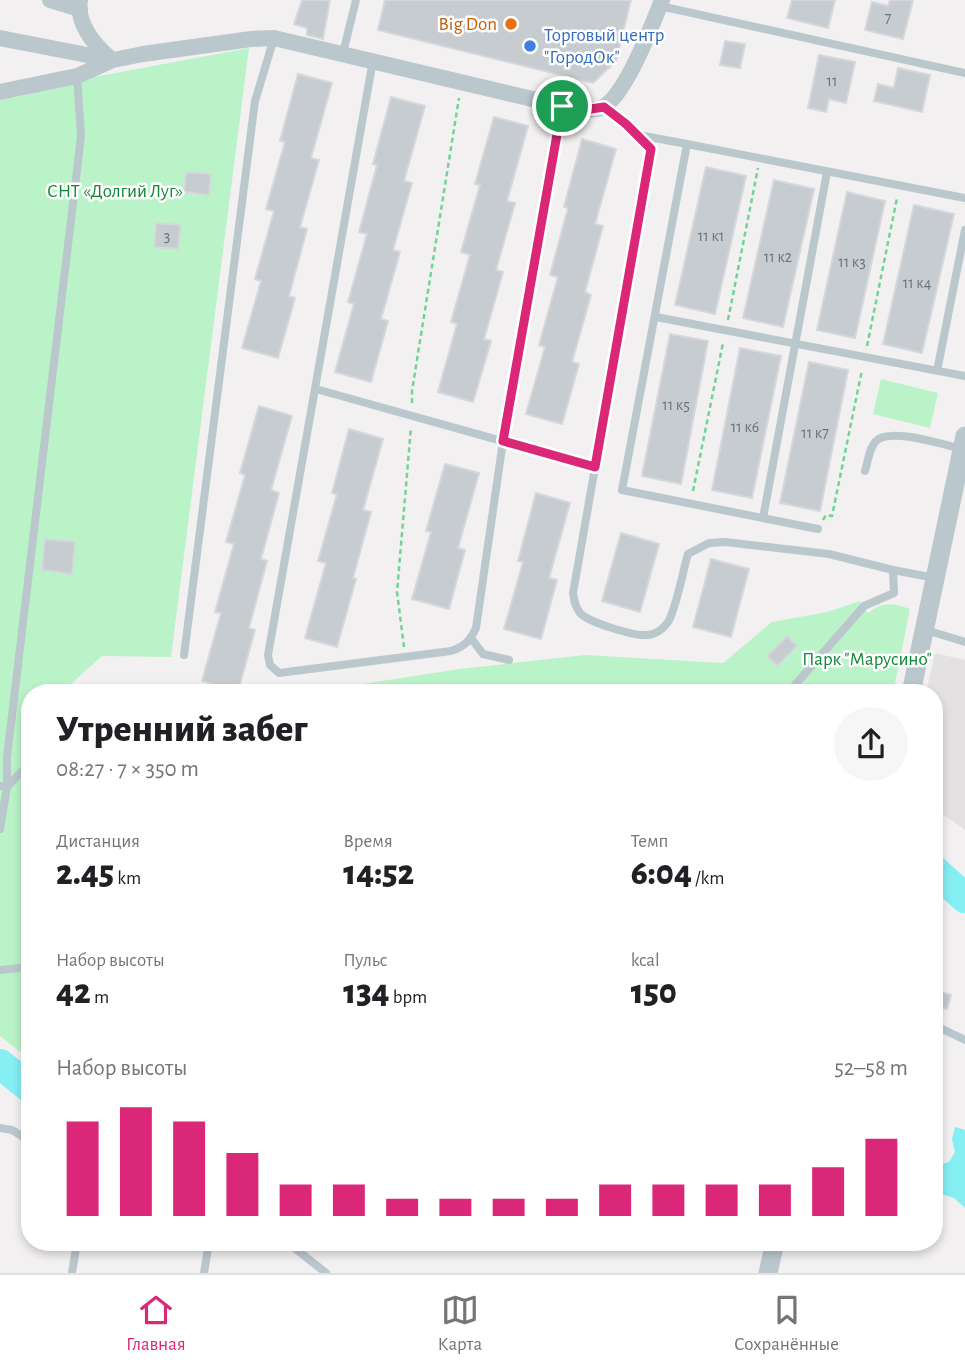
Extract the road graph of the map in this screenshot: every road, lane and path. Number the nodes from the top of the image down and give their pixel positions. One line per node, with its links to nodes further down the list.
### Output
1 (50, 0): 4 (street)
2 (356, 0): 7 (lane)
3 (661, 3): 10 (lane); 15 (street)
4 (80, 4): 8 (street)
5 (0, 38): 8 (street)
6 (274, 38): 7 (street); 8 (street); 38 (lane)
7 (343, 53): 9 (street)
8 (113, 60): 11 (street)
9 (373, 60): 12 (street); 25 (lane)
10 (965, 72)
11 (77, 76): 13 (street); 44 (lane)
12 (461, 82): 14 (street); 26 (path)
13 (0, 92)
14 (562, 106): 15 (street); 27 (lane)
15 (604, 107): 16 (lane)
16 (638, 135): 17 (lane); 29 (lane)
17 (687, 144): 18 (lane); 21 (lane)
18 (827, 172): 19 (lane); 22 (lane)
19 (965, 198)
20 (965, 230): 23 (lane)
21 (656, 317): 22 (lane); 31 (lane)
22 (795, 344): 23 (lane); 31 (lane)
23 (937, 371): 24 (lane)
24 (965, 376)
25 (316, 389): 26 (lane); 39 (lane)
26 (412, 415): 27 (lane); 39 (path)
27 (503, 441): 29 (lane); 36 (lane)
28 (964, 443): 30 (lane); 34 (street)
29 (595, 467): 33 (lane)
30 (865, 471)
31 (763, 518): 32 (lane)
32 (818, 529)
33 (893, 570): 34 (lane); 41 (lane)
34 (936, 579): 35 (street)
35 (926, 630): 37 (lane); 42 (street)
36 (471, 638): 39 (lane); 40 (lane)
37 (965, 642)
38 (184, 655)
39 (405, 657)
40 (509, 660)
41 (796, 684)
42 (913, 684)
43 (21, 773): 44 (lane)
44 (3, 786): 45 (lane)
45 (0, 829)
46 (21, 968): 47 (lane)
47 (0, 970)
48 (943, 1029): 49 (lane)
49 (965, 1040)
50 (0, 1128): 51 (lane)
51 (21, 1135)
52 (76, 1251): 56 (lane)
53 (208, 1251): 57 (lane)
54 (298, 1251): 58 (lane)
55 (773, 1251): 59 (street)
56 (72, 1273)
57 (204, 1273)
58 (326, 1273)
59 (768, 1273)

